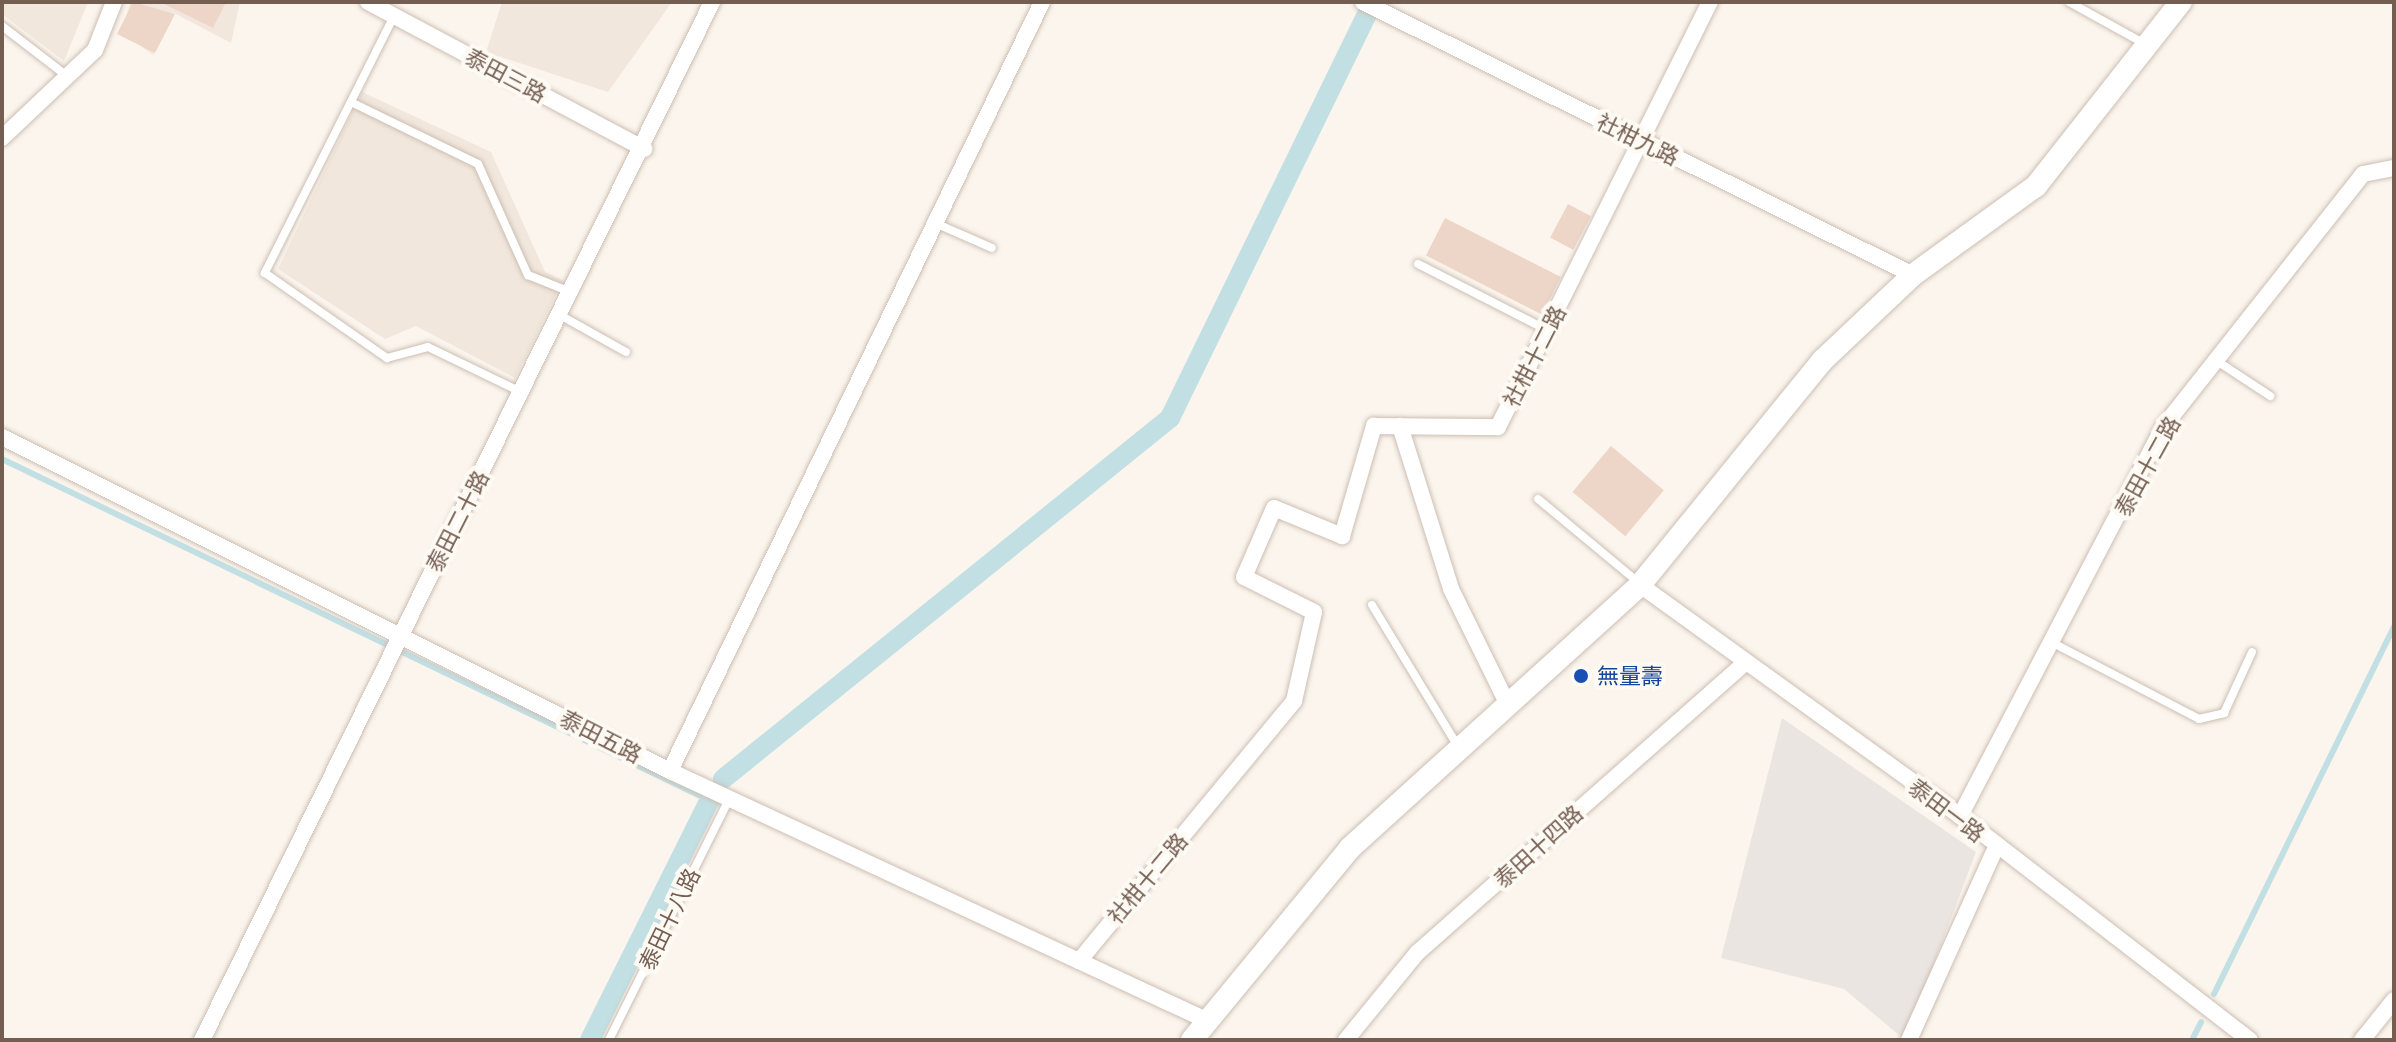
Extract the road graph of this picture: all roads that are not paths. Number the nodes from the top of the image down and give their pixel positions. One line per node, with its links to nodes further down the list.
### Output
1 (114, 2): 12 (street)
2 (368, 2): 9 (street, 泰田三路)
3 (712, 2): 16 (street, 泰田二十路)
4 (1042, 2): 18 (street)
5 (1363, 2): 15 (street, 社柑九路)
6 (1710, 2): 15 (street, 社柑十二路)
7 (2069, 2): 11 (lane)
8 (2181, 2): 11 (street)
9 (395, 15): 13 (lane); 16 (street, 泰田三路)
10 (2, 26): 12 (lane)
11 (2148, 46): 21 (street)
12 (67, 76): 14 (street)
13 (351, 102): 22 (lane); 27 (lane)
14 (2, 138)
15 (1642, 141): 21 (street, 社柑九路); 24 (street, 社柑十二路)
16 (644, 149): 22 (street, 泰田二十路)
17 (2394, 168): 26 (street, 泰田十二路)
18 (935, 223): 19 (lane); 40 (street)
19 (992, 248)
20 (1418, 264): 24 (lane)
21 (1913, 275): 32 (street)
22 (568, 291): 23 (street, 泰田二十路)
23 (558, 314): 25 (lane); 27 (street, 泰田二十路)
24 (1547, 330): 29 (street, 社柑十二路)
25 (626, 352)
26 (2216, 360): 28 (lane); 35 (street, 泰田十二路)
27 (523, 393): 34 (street, 泰田二十路)
28 (2270, 396)
29 (1400, 426): 38 (street); 44 (street, 社柑十二路)
30 (2, 437): 34 (street, 泰田五路)
31 (1538, 499): 32 (lane)
32 (1640, 585): 37 (street, 泰田一路); 38 (street)
33 (1372, 605): 39 (lane)
34 (398, 634): 40 (street, 泰田五路); 47 (street, 泰田二十路)
35 (2055, 644): 36 (lane); 42 (street, 泰田十二路)
36 (2252, 652)
37 (1742, 665): 42 (street, 泰田一路); 50 (street, 泰田十四路)
38 (1509, 707): 39 (street)
39 (1460, 751): 46 (street)
40 (670, 771): 41 (street, 泰田五路)
41 (729, 799): 44 (street, 泰田五路); 48 (lane, 泰田十八路)
42 (1960, 816): 43 (street, 泰田一路)
43 (1996, 847): 51 (street); 52 (street, 泰田一路)
44 (1079, 961): 46 (street, 泰田五路)
45 (2394, 1000): 53 (street)
46 (1208, 1021): 49 (street)
47 (202, 1040)
48 (609, 1040)
49 (1192, 1040)
50 (1346, 1040)
51 (1909, 1040)
52 (2250, 1040)
53 (2362, 1040)

